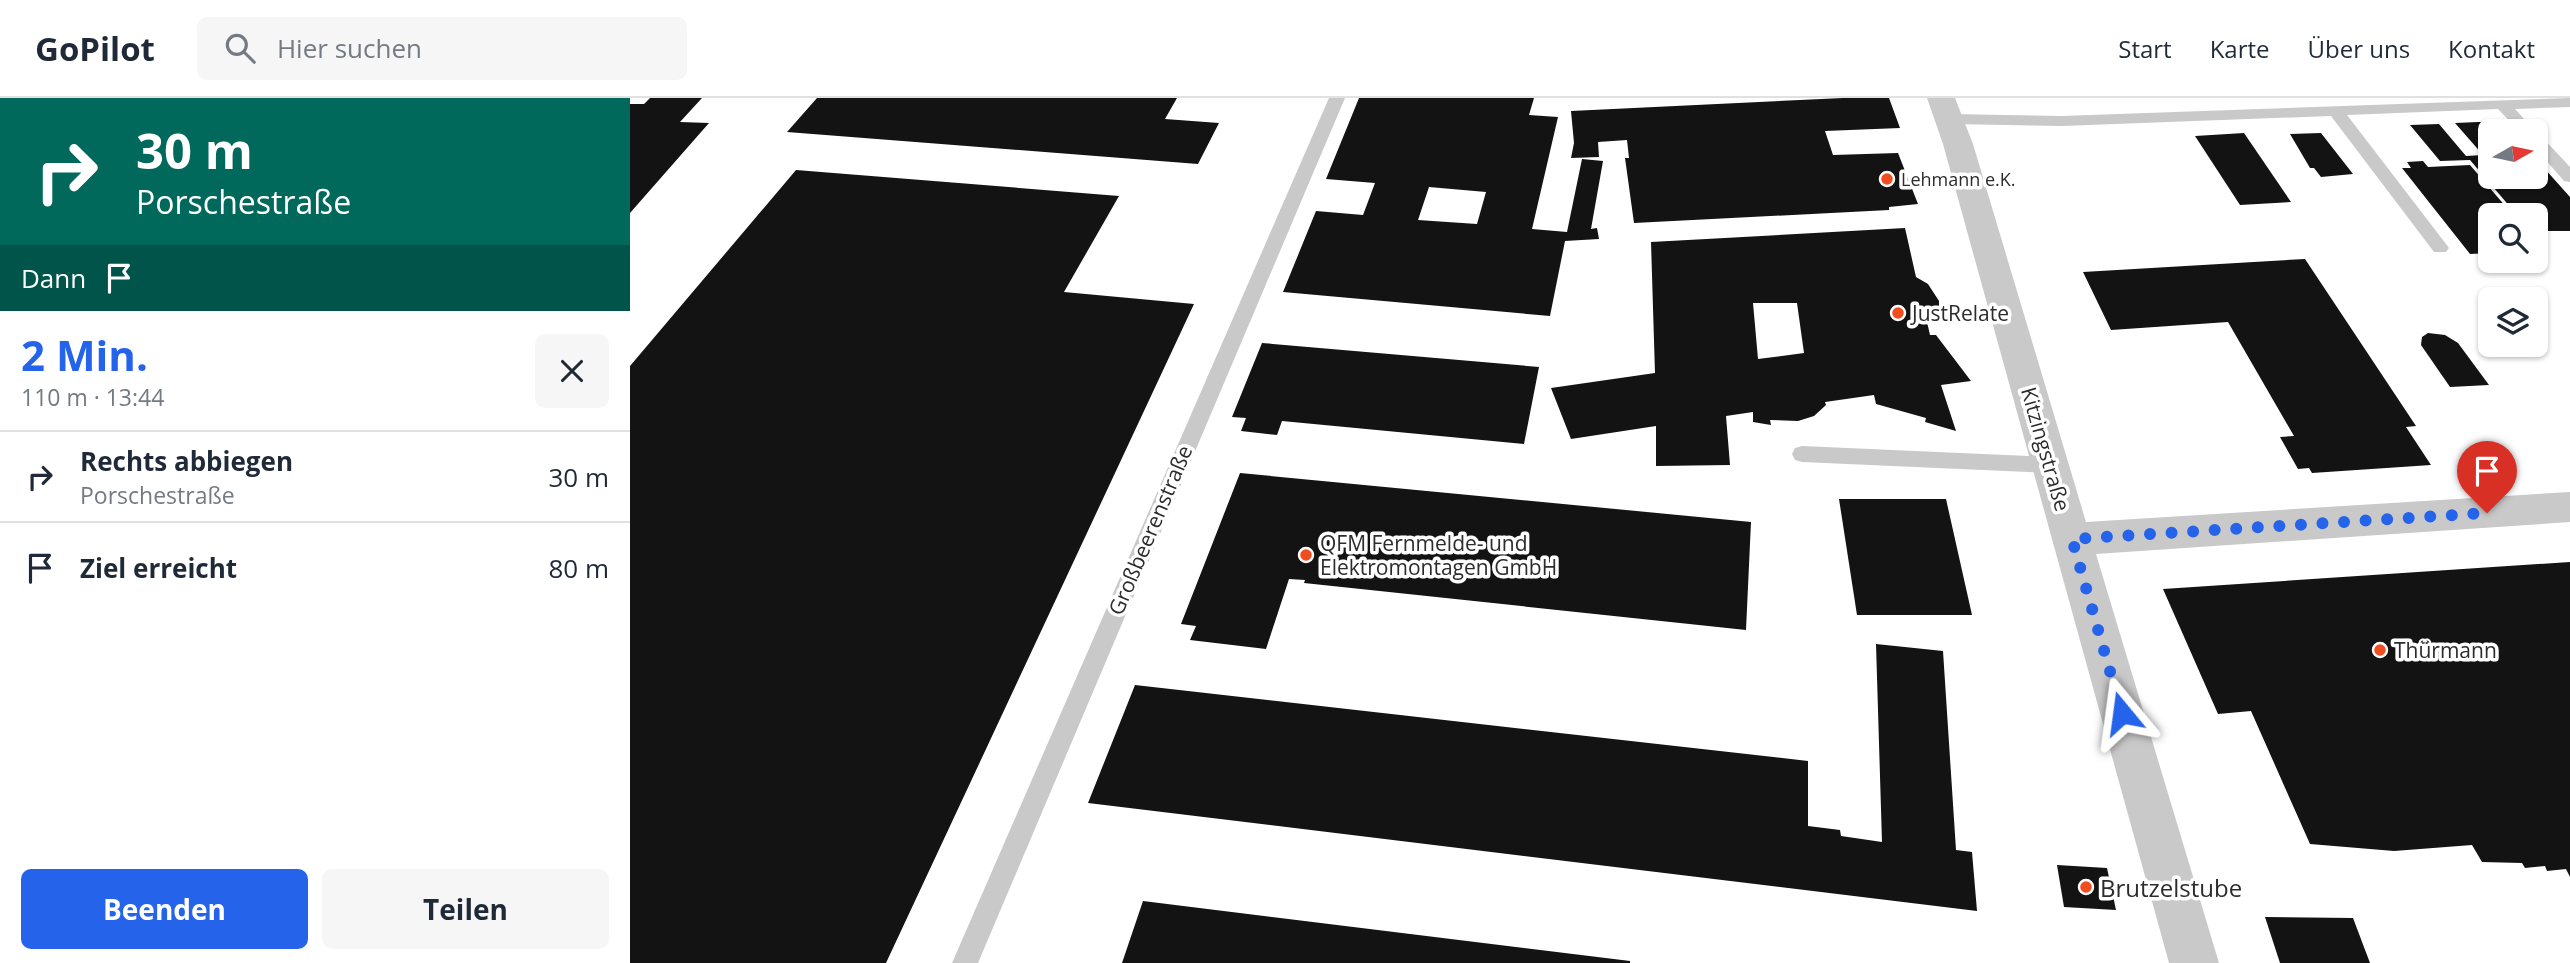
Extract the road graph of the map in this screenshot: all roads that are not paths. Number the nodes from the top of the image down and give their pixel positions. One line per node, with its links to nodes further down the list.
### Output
1 (1337, 98): 14 (lane, Großbeerenstraße)
2 (2570, 102): 3 (lane)
3 (2502, 104): 5 (lane); 6 (lane)
4 (1946, 109): 5 (lane); 11 (street, Kitzingstraße)
5 (2334, 110): 9 (lane)
6 (2516, 119)
7 (2548, 153): 8 (lane)
8 (2570, 177)
9 (2440, 248)
10 (1802, 454): 11 (lane)
11 (2050, 465): 13 (street, Kitzingstraße)
12 (2570, 507): 13 (street)
13 (2072, 539): 15 (street, Kitzingstraße)
14 (965, 963)
15 (2194, 963)

